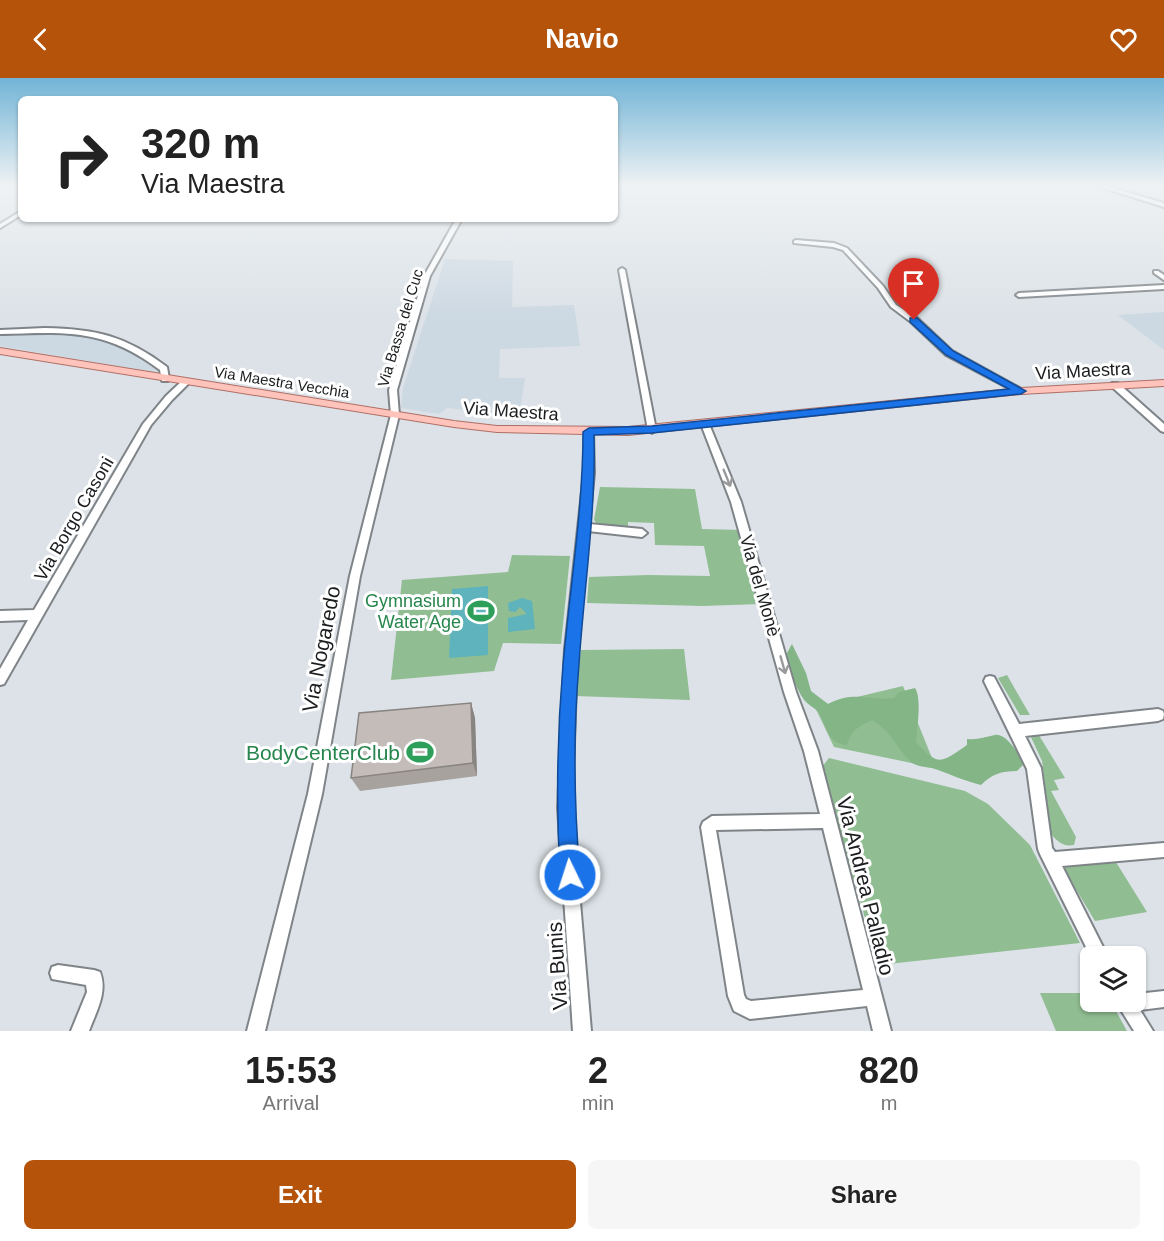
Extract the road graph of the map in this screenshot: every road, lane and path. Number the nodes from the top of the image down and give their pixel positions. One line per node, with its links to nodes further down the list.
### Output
1 (453, 229): 15 (street, Via Bassa del Cuc)
2 (796, 242): 14 (street)
3 (622, 270): 18 (street)
4 (1156, 272): 5 (street)
5 (1164, 278)
6 (1164, 287): 7 (street)
7 (1019, 296)
8 (0, 332): 10 (street)
9 (0, 351): 10 (main road, Via Maestra Vecchia)
10 (165, 379): 11 (main road, Via Maestra Vecchia)
11 (186, 382): 15 (main road, Via Maestra Vecchia); 22 (street, Via Borgo Casoni)
12 (1164, 384): 13 (main road, Via Maestra)
13 (1115, 385): 14 (main road, Via Maestra); 17 (street)
14 (1021, 391): 16 (main road, Via Maestra)
15 (395, 415): 19 (main road, Via Maestra); 39 (street, Via Nogaredo)
16 (705, 424): 18 (main road, Via Maestra); 28 (street, Via del Monè, one-way to 28)
17 (1164, 429)
18 (652, 430): 19 (main road, Via Maestra)
19 (589, 432): 20 (street, Via Bunis)
20 (584, 527): 21 (street); 40 (street, Via Bunis)
21 (642, 533)
22 (38, 615): 23 (street); 24 (street, Via Borgo Casoni)
23 (0, 616)
24 (0, 680)
25 (990, 681): 27 (street)
26 (1158, 716): 27 (street)
27 (1015, 731): 31 (street)
28 (810, 751): 29 (street, Via Andrea Palladio)
29 (828, 821): 34 (street, Via Andrea Palladio); 34 (street)
30 (1164, 850): 31 (street)
31 (1050, 860): 32 (street)
32 (1094, 946)
33 (58, 973): 38 (street)
34 (873, 997): 41 (street, Via Andrea Palladio)
35 (1164, 999): 36 (street)
36 (1146, 1001)
37 (1134, 1012): 42 (street)
38 (80, 1031)
39 (256, 1031)
40 (582, 1031)
41 (882, 1031)
42 (1144, 1031)

